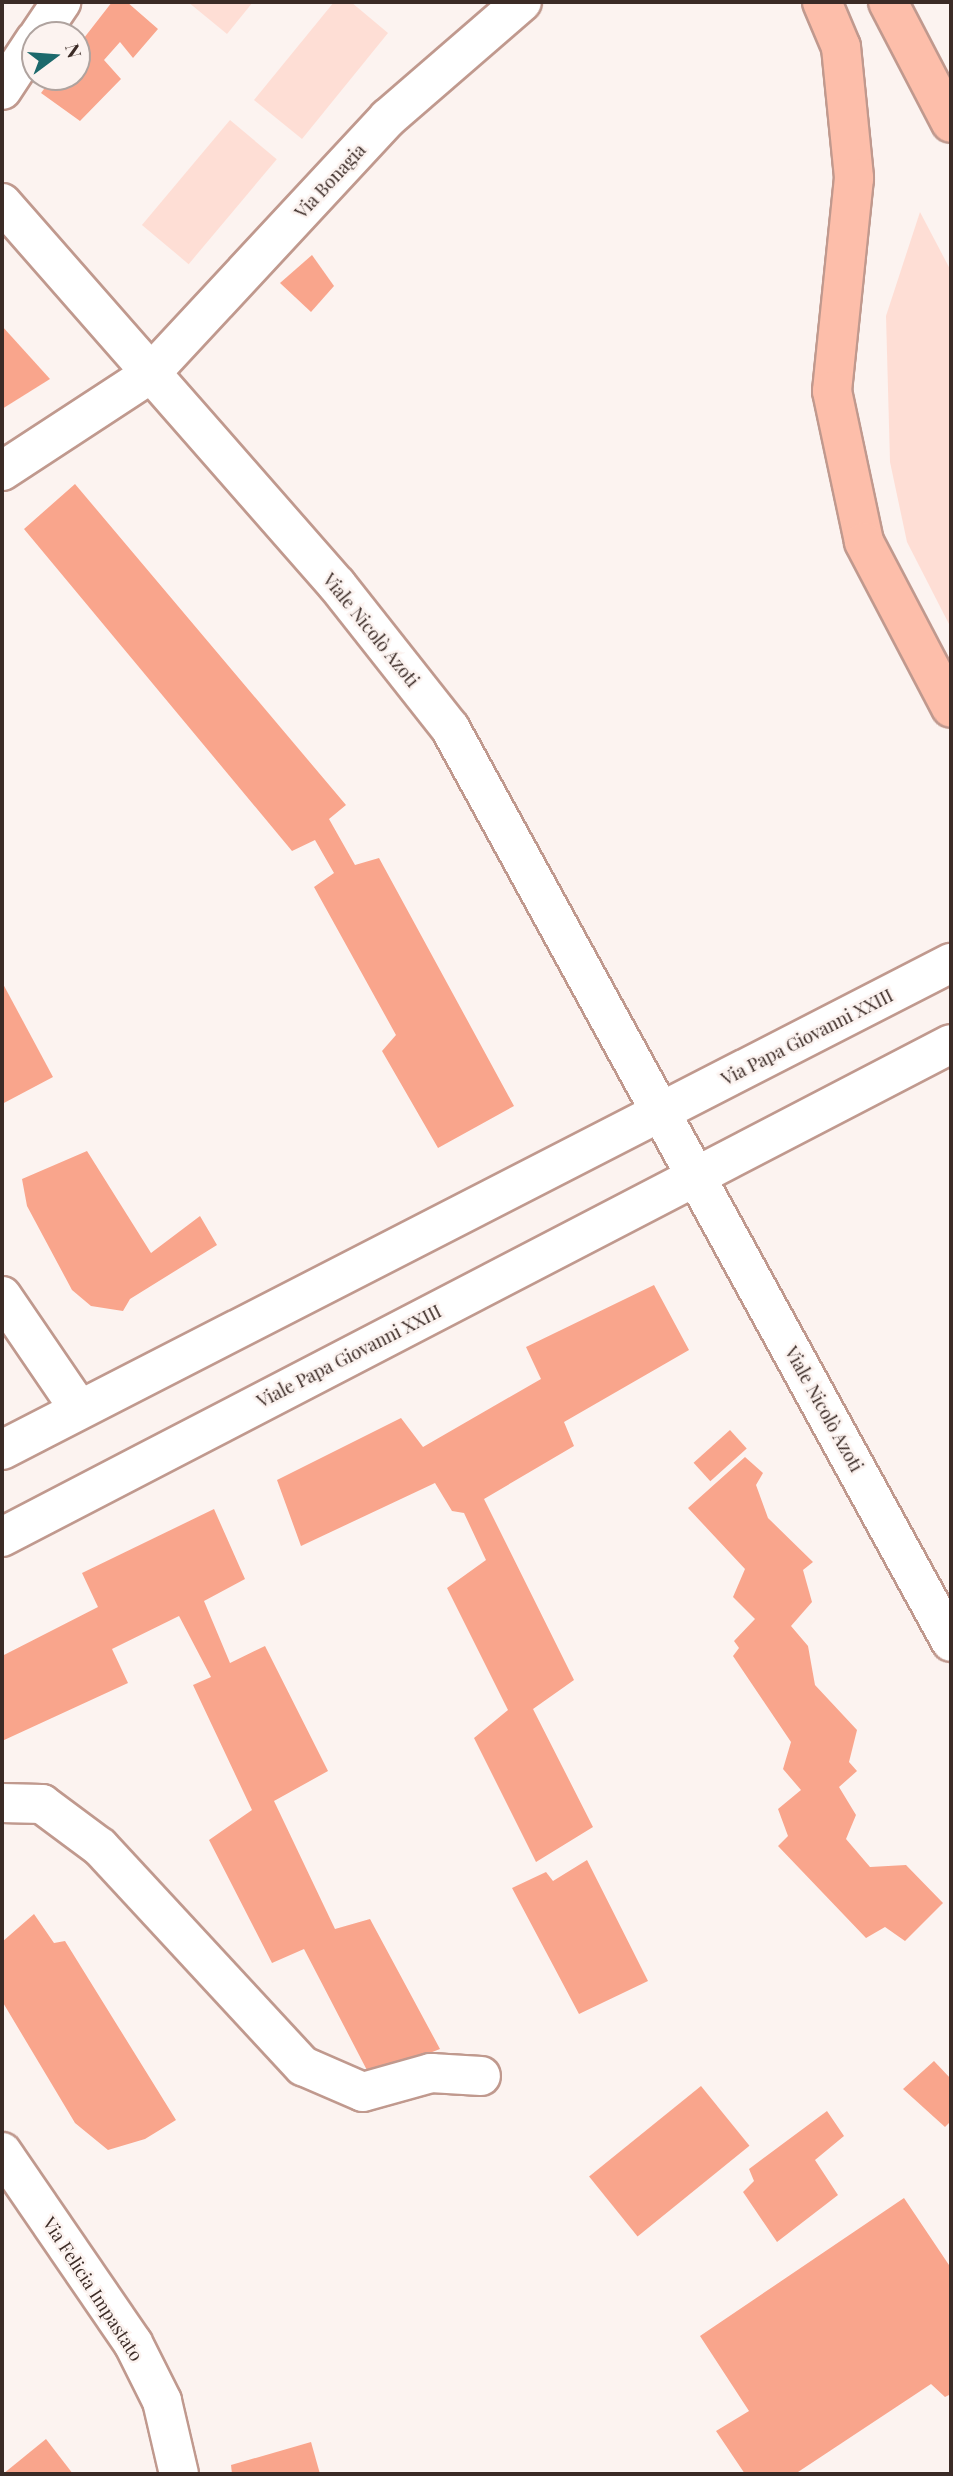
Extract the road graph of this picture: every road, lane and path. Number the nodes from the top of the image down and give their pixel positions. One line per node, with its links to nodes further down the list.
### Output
1 (61, 2): 5 (street)
2 (522, 2): 10 (street, Via Bonagia)
3 (822, 2): 12 (main road)
4 (888, 2): 8 (main road)
5 (48, 21)
6 (21, 61): 7 (street)
7 (2, 90)
8 (951, 123)
9 (2, 203): 10 (street, Viale Nicolò Azoti)
10 (150, 374): 11 (street, Via Bonagia); 15 (street, Viale Nicolò Azoti)
11 (2, 471)
12 (951, 708)
13 (951, 963): 15 (street, Via Papa Giovanni XXIII)
14 (951, 1044): 16 (street)
15 (663, 1111): 16 (street, Viale Nicolò Azoti); 18 (street)
16 (696, 1176): 20 (street, Viale Papa Giovanni XXIII); 21 (street, Viale Nicolò Azoti)
17 (2, 1296): 18 (street)
18 (79, 1409): 19 (street)
19 (2, 1450)
20 (2, 1537)
21 (951, 1642)
22 (2, 1803): 23 (street)
23 (481, 2076)
24 (5, 2162): 25 (street, Via Felicia Impastato)
25 (180, 2474)

